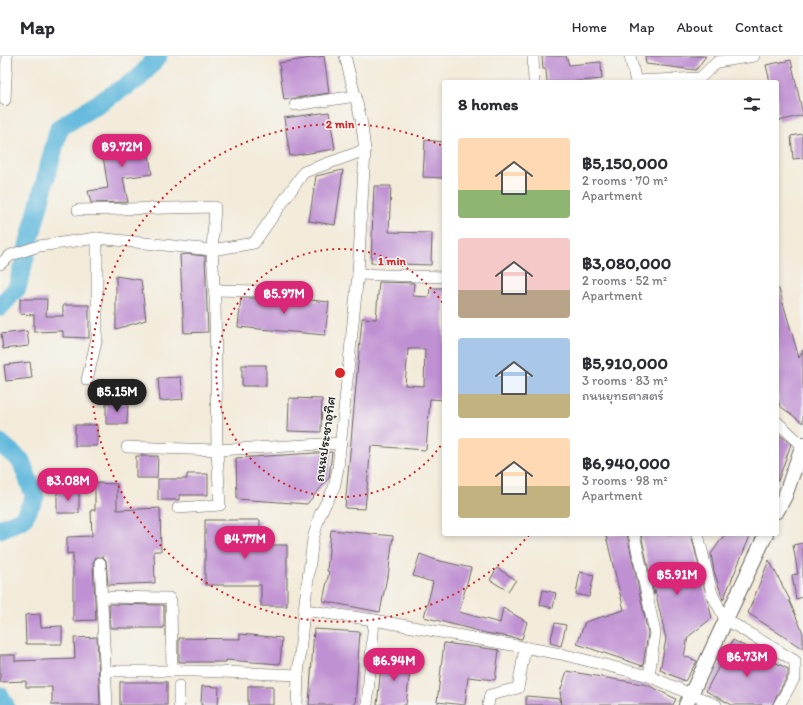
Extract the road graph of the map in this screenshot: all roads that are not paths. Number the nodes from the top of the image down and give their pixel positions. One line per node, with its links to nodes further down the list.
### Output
1 (7, 56): 10 (street)
2 (345, 56): 9 (street, ถนนประชาอุทิศ)
3 (533, 56): 6 (street)
4 (630, 56): 7 (street)
5 (754, 56): 8 (street)
6 (534, 80)
7 (636, 80)
8 (657, 80)
9 (356, 96): 11 (street); 12 (street, ถนนประชาอุทิศ)
10 (5, 100)
11 (295, 105)
12 (365, 150): 15 (street); 17 (street, ถนนประชาอุทิศ)
13 (78, 210): 15 (street)
14 (97, 238): 15 (street); 16 (street); 21 (street)
15 (212, 250): 19 (street)
16 (0, 264)
17 (358, 274): 18 (street); 23 (street, ถนนประชาอุทิศ)
18 (442, 277)
19 (214, 290): 20 (street); 26 (street)
20 (257, 291)
21 (87, 380)
22 (779, 424): 24 (street)
23 (341, 443): 26 (street); 34 (street, ถนนประชาอุทิศ)
24 (802, 445): 27 (street)
25 (127, 447): 26 (street)
26 (217, 450): 28 (street)
27 (779, 507)
28 (178, 508)
29 (634, 536): 41 (street)
30 (698, 536): 35 (street)
31 (765, 536): 35 (street)
32 (100, 563): 33 (street)
33 (102, 597): 38 (street); 39 (street)
34 (304, 610): 36 (street); 40 (street, ถนนประชาอุทิศ)
35 (725, 619): 43 (street); 50 (street)
36 (374, 620): 37 (street); 47 (street)
37 (525, 648): 41 (street); 48 (street)
38 (106, 671): 39 (street); 44 (street)
39 (172, 671): 40 (street)
40 (298, 675): 46 (street, ถนนประชาอุทิศ)
41 (649, 676): 43 (street)
42 (179, 686): 45 (street)
43 (688, 699): 49 (street)
44 (107, 705)
45 (178, 705)
46 (298, 705)
47 (367, 705)
48 (488, 705)
49 (716, 705)
50 (779, 705)

